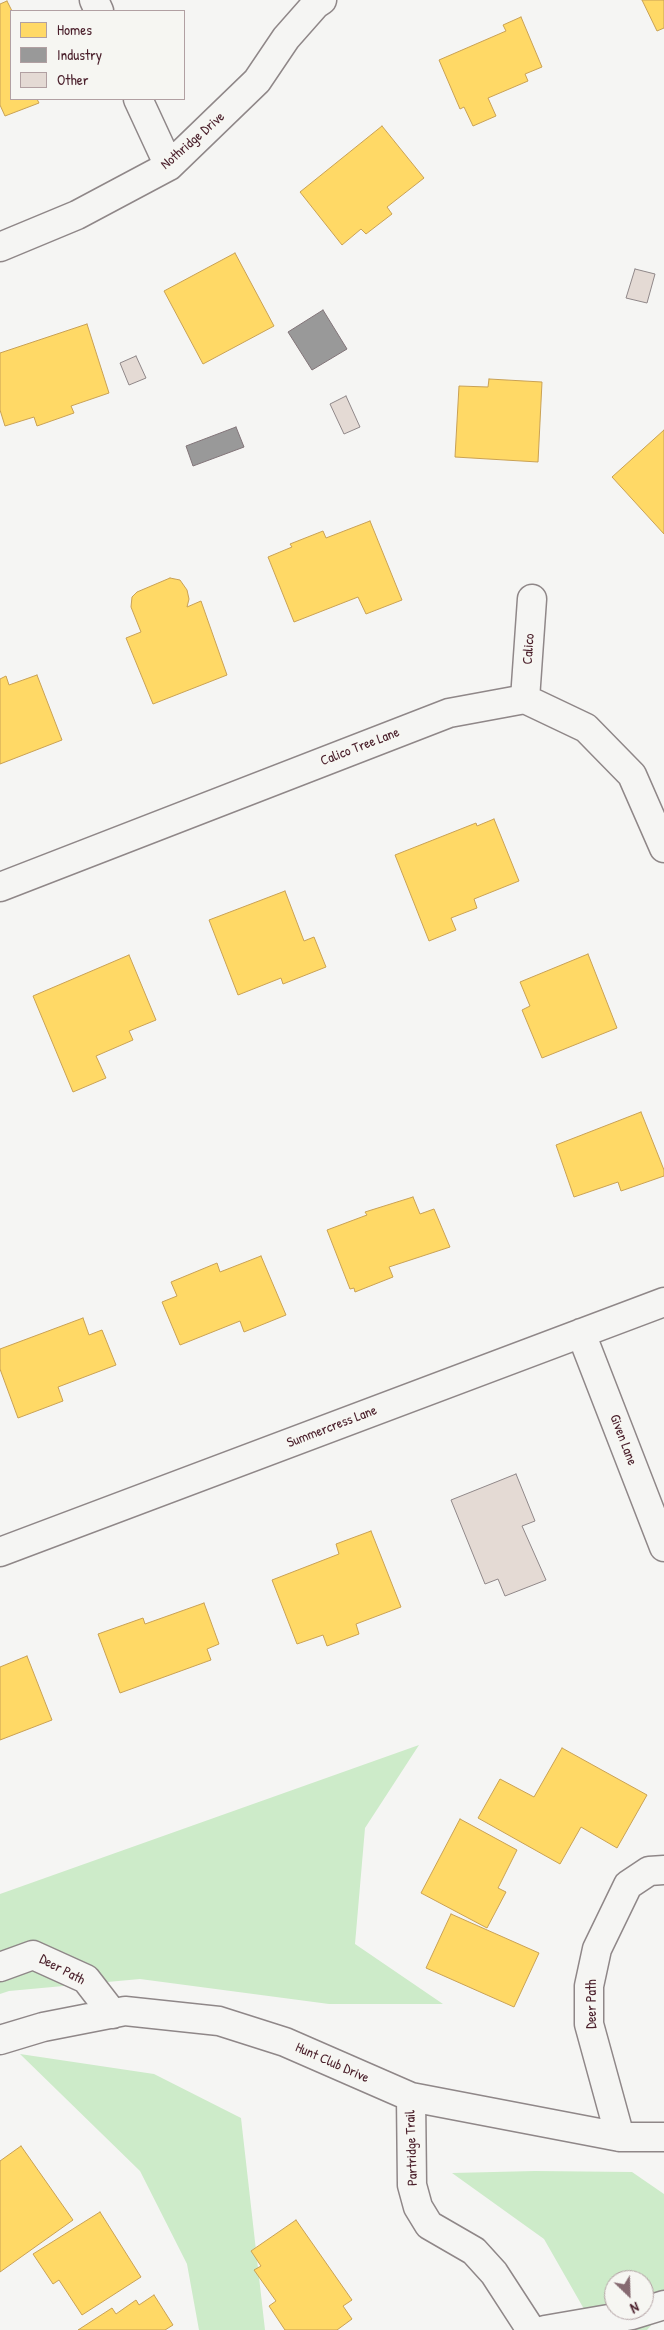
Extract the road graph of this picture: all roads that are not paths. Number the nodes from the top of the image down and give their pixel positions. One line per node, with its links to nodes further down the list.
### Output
1 (322, 0): 3 (street, Nothridge Drive)
2 (138, 100): 3 (street)
3 (169, 166): 4 (street, Nothridge Drive)
4 (0, 247)
5 (532, 599): 6 (street, Calico)
6 (525, 699): 7 (street); 8 (street, Calico Tree Lane)
7 (664, 848)
8 (0, 886)
9 (664, 1302): 10 (street, Summercress Lane)
10 (582, 1333): 11 (street, Given Lane); 12 (street, Summercress Lane)
11 (664, 1547)
12 (0, 1552)
13 (664, 1870): 18 (street, Deer Path)
14 (0, 1967): 15 (street, Deer Path)
15 (112, 2014): 16 (street, Hunt Club Drive); 17 (street, Hunt Club Drive)
16 (0, 2040)
17 (411, 2097): 18 (street, Hunt Club Drive); 21 (street, Partridge Trail)
18 (620, 2137): 19 (street, Hunt Club Drive)
19 (664, 2137)
20 (664, 2305): 22 (street)
21 (531, 2330)
22 (545, 2330)

